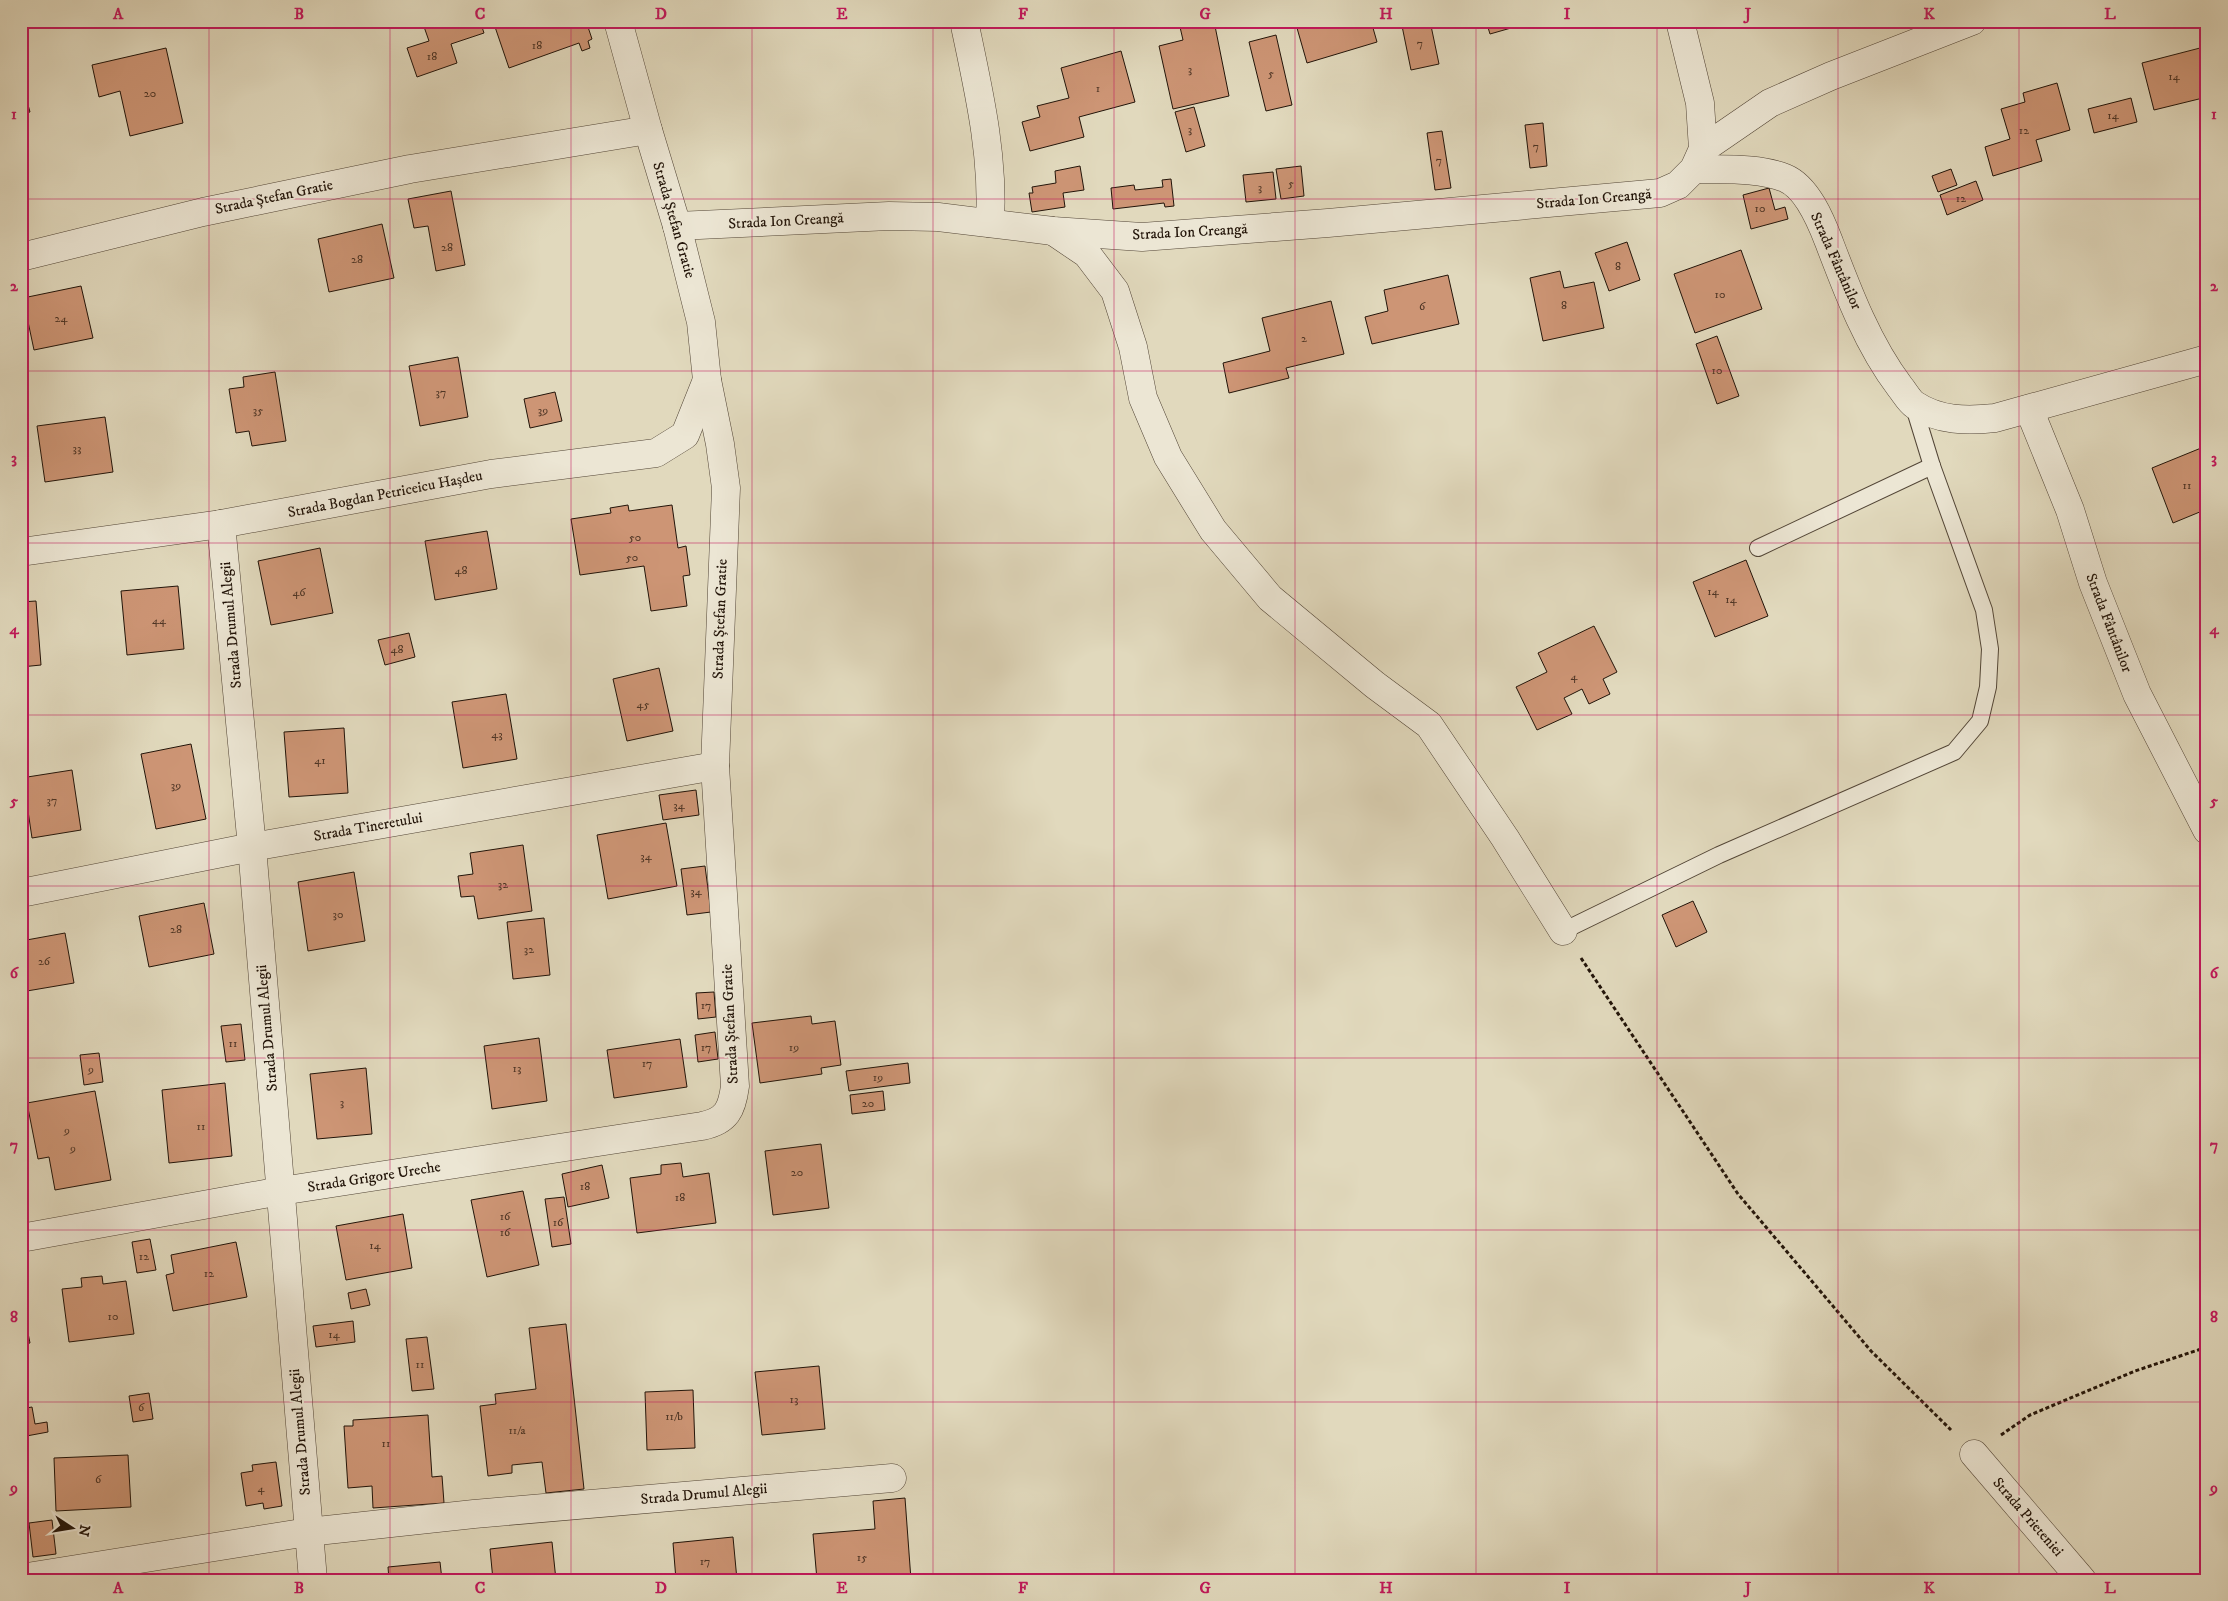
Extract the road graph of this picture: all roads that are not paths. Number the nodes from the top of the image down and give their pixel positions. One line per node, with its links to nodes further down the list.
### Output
1 (618, 21): 5 (street, Strada Ștefan Gratie)
2 (964, 21): 7 (street)
3 (1680, 21): 6 (street)
4 (1972, 21): 6 (street, Strada Ion Creangă)
5 (648, 130): 8 (street, Strada Ștefan Gratie); 10 (street, Strada Ștefan Gratie)
6 (1699, 159): 9 (street, Strada Ion Creangă); 13 (street, Strada Fântânilor)
7 (990, 223): 8 (street, Strada Ion Creangă); 9 (street, Strada Ion Creangă)
8 (677, 226): 12 (street, Strada Ștefan Gratie)
9 (1053, 230): 23 (street)
10 (21, 257)
11 (2207, 359): 14 (street, Strada Fântânilor)
12 (707, 380): 16 (street, Strada Bogdan Petriceicu Hașdeu); 19 (street, Strada Ștefan Gratie)
13 (1913, 404): 14 (street, Strada Fântânilor); 15 (lane)
14 (2029, 409): 20 (street, Strada Fântânilor)
15 (1932, 466): 17 (lane); 23 (lane)
16 (222, 524): 18 (street, Strada Bogdan Petriceicu Hașdeu); 21 (street, Strada Drumul Alegii)
17 (1758, 548)
18 (21, 552)
19 (715, 766): 21 (street, Strada Tineretului); 24 (street, Strada Ștefan Gratie)
20 (2207, 830)
21 (252, 847): 22 (street, Strada Tineretului); 25 (street, Strada Drumul Alegii)
22 (21, 893)
23 (1562, 931)
24 (726, 1115): 25 (street, Strada Grigore Ureche)
25 (281, 1192): 26 (street, Strada Grigore Ureche); 29 (street, Strada Drumul Alegii)
26 (21, 1238)
27 (1974, 1454): 32 (street, Strada Prieteniei)
28 (892, 1478): 29 (street, Strada Drumul Alegii)
29 (308, 1532): 30 (street, Strada Drumul Alegii); 31 (street, Strada Drumul Alegii)
30 (21, 1578)
31 (313, 1580)
32 (2082, 1580)

